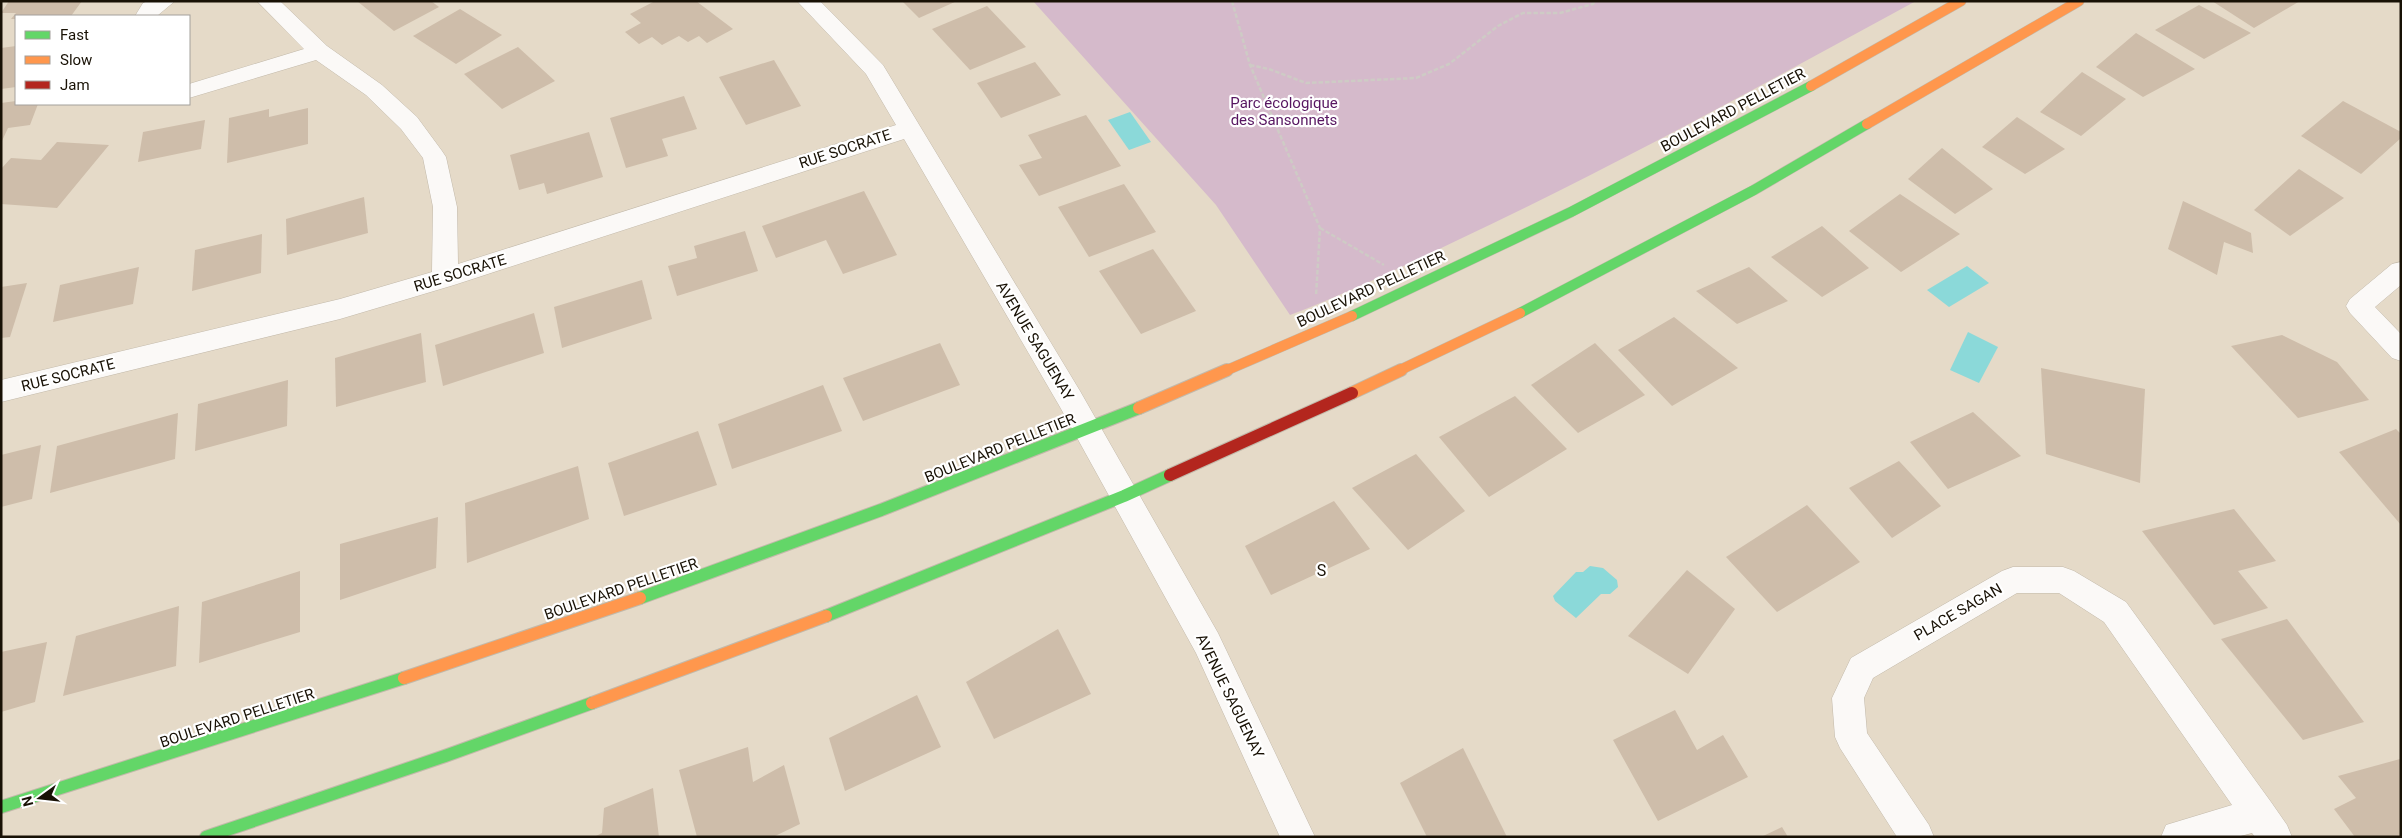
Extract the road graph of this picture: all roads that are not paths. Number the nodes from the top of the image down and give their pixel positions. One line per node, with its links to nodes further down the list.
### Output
1 (165, 1): 6 (street)
2 (267, 1): 7 (street)
3 (807, 1): 9 (street, AVENUE SAGUENAY)
4 (1961, 1): 14 (street, BOULEVARD PELLETIER)
5 (2079, 1): 15 (street)
6 (147, 15)
7 (319, 51): 8 (street); 11 (street)
8 (190, 91)
9 (910, 128): 11 (street, RUE SOCRATE); 14 (street, AVENUE SAGUENAY)
10 (2401, 271): 12 (street)
11 (445, 278): 13 (street, RUE SOCRATE)
12 (2401, 351)
13 (1, 391)
14 (1087, 429): 15 (street, AVENUE SAGUENAY); 16 (street, BOULEVARD PELLETIER)
15 (1124, 496): 18 (street); 19 (street, AVENUE SAGUENAY)
16 (1, 807)
17 (2267, 825): 20 (street, PLACE SAGAN); 21 (street, PLACE SAGAN)
18 (206, 837)
19 (1298, 837)
20 (1917, 837)
21 (2178, 837)

